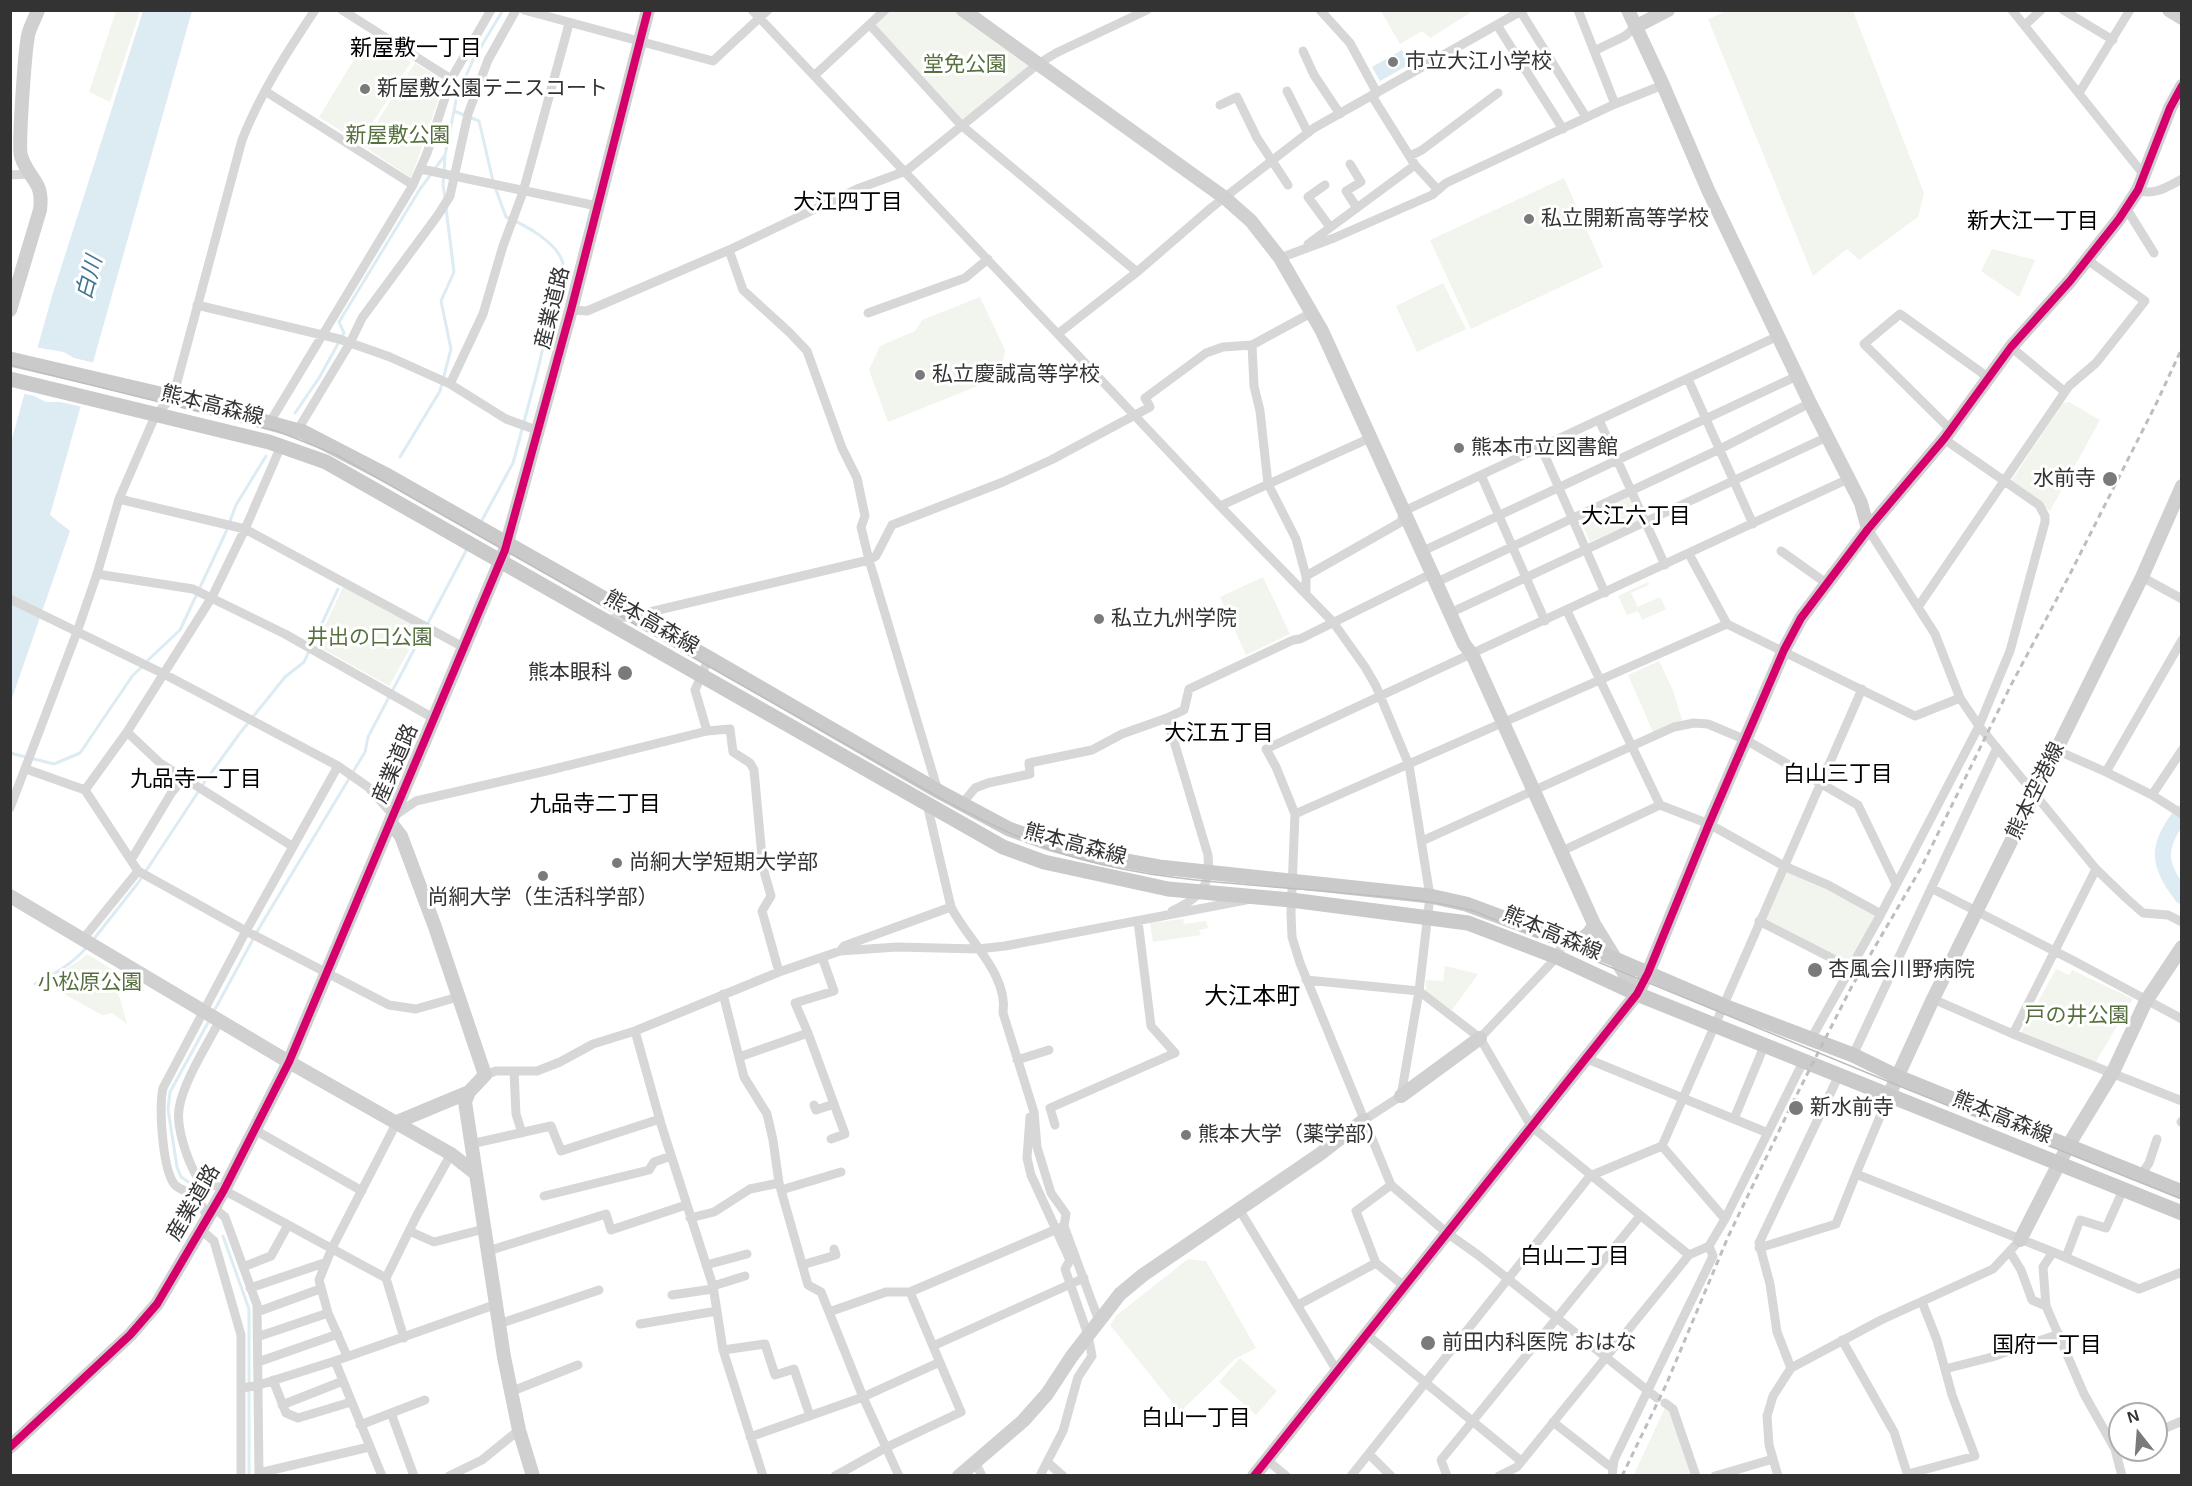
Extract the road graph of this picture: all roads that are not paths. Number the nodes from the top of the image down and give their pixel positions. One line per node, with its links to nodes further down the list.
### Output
1 (38, 10): 57 (street)
2 (315, 10): 39 (street)
3 (342, 10): 36 (street)
4 (491, 10): 36 (street)
5 (516, 10): 60 (street)
6 (524, 10): 25 (street)
7 (648, 10): 31 (street, 産業道路)
8 (752, 10): 23 (street)
9 (768, 10): 23 (street)
10 (963, 10): 34 (street)
11 (1147, 10): 34 (street)
12 (1320, 10): 43 (street)
13 (1578, 10): 33 (street)
14 (1628, 10): 29 (street)
15 (1668, 10): 29 (street)
16 (2012, 10): 28 (street)
17 (2041, 10): 28 (street)
18 (2063, 10): 30 (street)
19 (2130, 10): 30 (street)
20 (2169, 10): 24 (street)
21 (1522, 11): 27 (street); 47 (street)
22 (880, 12): 26 (street)
23 (760, 18): 31 (street); 35 (street)
24 (2181, 18)
25 (569, 24): 31 (street); 67 (street)
26 (870, 25): 35 (street); 48 (street)
27 (1497, 25): 43 (street); 49 (street)
28 (2025, 25): 42 (street)
29 (1635, 27): 33 (street); 37 (street)
30 (2113, 40): 42 (street)
31 (640, 43): 69 (street, 産業道路)
32 (1303, 51): 46 (street)
33 (1594, 51): 44 (street)
34 (1038, 64): 48 (street); 68 (street)
35 (815, 75): 56 (street)
36 (450, 79): 55 (street)
37 (1663, 84): 44 (street); 87 (street)
38 (2181, 86): 59 (street)
39 (265, 91): 62 (street); 80 (street)
40 (1287, 91): 50 (street)
41 (1498, 93): 51 (street)
42 (2079, 93): 59 (street)
43 (1374, 95): 46 (street); 51 (street)
44 (1615, 104): 47 (street)
45 (1220, 105): 52 (street)
46 (1340, 114): 50 (street)
47 (1586, 117): 49 (street)
48 (961, 125): 56 (street); 79 (street)
49 (1563, 129): 65 (street)
50 (1308, 134): 52 (street)
51 (1410, 156): 54 (street)
52 (1272, 161): 63 (street); 68 (street)
53 (1350, 164): 70 (street)
54 (1415, 165): 65 (street); 70 (street)
55 (425, 170): 60 (street); 62 (street)
56 (906, 171): 73 (street); 77 (street)
57 (29, 174): 58 (street); 81 (street)
58 (10, 175)
59 (2144, 175): 66 (street)
60 (452, 176): 67 (street); 88 (street)
61 (2181, 179): 66 (street)
62 (413, 185): 86 (street)
63 (1288, 185)
64 (1325, 185): 72 (street)
65 (1438, 190): 74 (street)
66 (2138, 190): 71 (street)
67 (523, 192): 69 (street); 96 (street)
68 (1225, 198): 76 (street); 79 (street)
69 (597, 206): 82 (street, 産業道路)
70 (1357, 208): 72 (street)
71 (2126, 208): 75 (street); 78 (street)
72 (1330, 227): 74 (street)
73 (729, 250): 82 (street); 137 (street)
74 (1297, 252): 76 (street)
75 (2154, 253)
76 (1280, 258): 84 (street)
77 (988, 259): 83 (street); 85 (street)
78 (2086, 259): 90 (street); 97 (street)
79 (1137, 272): 85 (street)
80 (197, 305): 86 (street); 98 (street)
81 (10, 310)
82 (572, 310): 105 (street, 産業道路)
83 (868, 313)
84 (1311, 313): 89 (street); 108 (street)
85 (1059, 333): 101 (street)
86 (322, 336): 88 (street); 104 (street)
87 (1778, 336): 92 (street); 95 (street)
88 (345, 341): 96 (street); 104 (street)
89 (1252, 345): 101 (street); 117 (street)
90 (2011, 347): 93 (street); 97 (street)
91 (10, 359): 98 (main road, 熊本高森線)
92 (1797, 376): 99 (street); 102 (street)
93 (1989, 378): 106 (street); 106 (street)
94 (10, 379): 100 (main road, 熊本高森線)
95 (1688, 379): 102 (street); 103 (street)
96 (449, 383): 105 (street)
97 (2065, 392): 116 (street)
98 (173, 397): 100 (street); 104 (main road, 熊本高森線)
99 (1810, 404): 107 (street); 111 (street)
100 (154, 414): 109 (main road, 熊本高森線); 121 (street)
101 (1136, 415): 122 (street); 137 (street)
102 (1706, 418): 111 (street); 112 (street)
103 (1599, 420): 110 (street); 112 (street)
104 (285, 427): 131 (main road, 熊本高森線)
105 (539, 431): 131 (street, 産業道路)
106 (1947, 434): 116 (street); 130 (street)
107 (1827, 437): 114 (street); 115 (street)
108 (1370, 438): 117 (street); 124 (street)
109 (276, 444): 129 (street); 138 (main road, 熊本高森線)
110 (1540, 447): 113 (street); 119 (street)
111 (1720, 449): 115 (street); 120 (street)
112 (1617, 460): 119 (street); 120 (street)
113 (1481, 475): 124 (street); 125 (street)
114 (1848, 479): 128 (street); 130 (street)
115 (1734, 481): 127 (street); 128 (street)
116 (2004, 482): 151 (street); 174 (street)
117 (1268, 484): 122 (street); 141 (street)
118 (2181, 486): 123 (street, 熊本空港線)
119 (1559, 488): 125 (street); 126 (street)
120 (1631, 490): 126 (street); 127 (street)
121 (119, 499): 129 (street); 140 (street)
122 (1220, 506): 147 (street)
123 (2177, 508): 144 (street, 熊本空港線)
124 (1404, 511): 134 (street); 141 (street)
125 (1499, 515): 132 (street); 134 (street)
126 (1572, 518): 132 (street); 133 (street)
127 (1645, 521): 133 (street); 139 (street)
128 (1753, 524): 136 (street)
129 (245, 529): 148 (street); 161 (street)
130 (1868, 529): 145 (street); 151 (street)
131 (507, 544): 138 (street, 産業道路); 154 (main road, 熊本高森線)
132 (1512, 546): 142 (street); 143 (street)
133 (1586, 549): 143 (street); 146 (street)
134 (1423, 551): 142 (street)
135 (1781, 551): 145 (street)
136 (1689, 554): 139 (street); 158 (street)
137 (869, 560): 154 (street); 190 (street)
138 (500, 562): 155 (main road, 熊本高森線); 161 (street, 産業道路)
139 (1665, 565): 146 (street)
140 (97, 574): 148 (street); 159 (street)
141 (1306, 576): 147 (street)
142 (1435, 577): 153 (street); 157 (street)
143 (1526, 577): 153 (street); 156 (street)
144 (2142, 577): 150 (street); 180 (street, 熊本空港線)
145 (1826, 583): 162 (street)
146 (1605, 593): 152 (street)
147 (1306, 594): 157 (street)
148 (212, 597): 165 (street); 172 (street)
149 (10, 599): 159 (street)
150 (2181, 600)
151 (1918, 607): 170 (street)
152 (1567, 611): 156 (street); 167 (street)
153 (1450, 613): 163 (street)
154 (633, 616): 155 (street); 164 (main road, 熊本高森線)
155 (604, 620): 166 (main road, 熊本高森線)
156 (1545, 621): 163 (street)
157 (1333, 622): 169 (street); 171 (street)
158 (1728, 624): 162 (street); 167 (street)
159 (77, 632): 165 (street); 184 (street)
160 (2181, 640): 185 (street)
161 (465, 648): 172 (street, 産業道路)
162 (1784, 650): 168 (street); 177 (street)
163 (1472, 654): 169 (street); 173 (street)
164 (709, 658): 166 (street); 190 (main road, 熊本高森線)
165 (164, 674): 176 (street); 183 (street)
166 (702, 677): 175 (street); 193 (main road, 熊本高森線)
167 (1601, 680): 173 (street); 178 (street)
168 (1862, 689): 170 (street); 187 (street)
169 (1379, 697): 182 (street); 198 (street)
170 (1960, 698): 174 (street)
171 (1167, 718): 194 (street); 208 (street)
172 (435, 719): 199 (street, 産業道路)
173 (1503, 723): 182 (street); 189 (street)
174 (1978, 726): 179 (street); 210 (street)
175 (707, 731): 199 (street); 239 (street)
176 (127, 732): 186 (street); 188 (street)
177 (1746, 740): 178 (street); 187 (street); 200 (street)
178 (1634, 746): 189 (street); 195 (street)
179 (1996, 748): 191 (street); 211 (street)
180 (2056, 750): 185 (street); 191 (street, 熊本空港線)
181 (2181, 750): 192 (street)
182 (1409, 765): 198 (street); 201 (street)
183 (338, 766): 199 (street); 202 (street)
184 (26, 769): 188 (street); 196 (street)
185 (2106, 772): 192 (street)
186 (183, 778): 202 (street); 204 (street)
187 (1820, 783): 205 (street); 210 (street)
188 (85, 790): 204 (street)
189 (1535, 790): 201 (street); 203 (street)
190 (938, 791): 194 (main road, 熊本高森線)
191 (2034, 793): 206 (street); 219 (street, 熊本空港線)
192 (2152, 795): 197 (street)
193 (927, 804): 212 (main road, 熊本高森線); 218 (street)
194 (962, 804): 208 (main road, 熊本高森線)
195 (1660, 805): 200 (street); 203 (street)
196 (10, 807)
197 (2181, 813)
198 (1295, 814): 209 (street)
199 (392, 819): 238 (street, 産業道路); 245 (street)
200 (1709, 824): 205 (street); 240 (street)
201 (1422, 841): 215 (street)
202 (292, 846): 227 (street)
203 (1562, 851): 226 (street)
204 (131, 860): 207 (street)
205 (1784, 866): 220 (street); 224 (street)
206 (2096, 869): 225 (street); 233 (street)
207 (138, 871): 227 (street); 228 (street)
208 (1210, 873): 209 (main road, 熊本高森線); 213 (street)
209 (1292, 882): 215 (main road, 熊本高森線); 217 (street)
210 (1896, 884): 220 (street)
211 (1931, 888): 219 (street); 260 (street)
212 (1168, 889): 213 (main road, 熊本高森線); 221 (street)
213 (1202, 892): 216 (main road, 熊本高森線); 221 (street)
214 (10, 896): 228 (street)
215 (1430, 896): 222 (street); 229 (main road, 熊本高森線)
216 (1263, 897): 217 (main road, 熊本高森線); 221 (street)
217 (1291, 900): 222 (main road, 熊本高森線); 241 (street)
218 (951, 907): 231 (street); 232 (street)
219 (1977, 911): 233 (street); 246 (street, 熊本空港線)
220 (1881, 914): 237 (street)
221 (1165, 915): 223 (street)
222 (1429, 916): 235 (main road, 熊本高森線); 242 (street)
223 (1138, 921): 231 (street); 282 (street)
224 (1759, 921): 237 (street); 248 (street)
225 (2181, 922)
226 (1594, 924): 229 (street); 236 (street)
227 (246, 931): 238 (street); 249 (street)
228 (83, 939): 249 (street)
229 (1566, 941): 235 (street); 236 (main road, 熊本高森線)
230 (2181, 947): 247 (street)
231 (978, 949): 232 (street); 263 (street); 315 (street)
232 (840, 951): 234 (street)
233 (2056, 953): 247 (street); 255 (street)
234 (822, 957): 239 (street); 254 (street)
235 (1557, 957): 244 (main road, 熊本高森線); 256 (street)
236 (1617, 960): 240 (main road, 熊本高森線); 244 (street)
237 (1851, 968): 257 (street)
238 (326, 972): 245 (street); 265 (street, 産業道路)
239 (779, 972): 243 (street)
240 (1648, 973): 244 (street); 248 (main road, 熊本高森線)
241 (1306, 980): 242 (street); 280 (street)
242 (1419, 991): 256 (street); 273 (street)
243 (723, 994): 253 (street); 261 (street)
244 (1637, 994): 252 (main road, 熊本高森線); 262 (street)
245 (458, 997): 268 (street)
246 (1933, 999): 255 (street); 270 (street, 熊本空港線)
247 (2146, 1000): 250 (street); 267 (street)
248 (1724, 1006): 252 (street); 257 (main road, 熊本高森線)
249 (204, 1011): 251 (street); 311 (street)
250 (2181, 1019)
251 (220, 1020): 265 (street); 303 (street)
252 (1715, 1025): 258 (main road, 熊本高森線); 274 (street)
253 (635, 1031): 266 (street); 278 (street)
254 (807, 1033): 261 (street); 276 (street)
255 (2013, 1034): 267 (street)
256 (1480, 1038): 273 (street); 283 (street)
257 (1811, 1038): 260 (main road, 熊本高森線)
258 (1765, 1044): 264 (main road, 熊本高森線); 279 (street)
259 (1049, 1050): 263 (street)
260 (1853, 1055): 270 (main road, 熊本高森線)
261 (739, 1057): 301 (street)
262 (1585, 1058): 274 (street); 283 (street)
263 (1017, 1060): 315 (street)
264 (1804, 1060): 269 (main road, 熊本高森線); 286 (street)
265 (289, 1062): 281 (street); 284 (street, 産業道路)
266 (514, 1071): 268 (street); 285 (street)
267 (2113, 1072): 275 (street); 291 (street)
268 (485, 1075): 271 (street)
269 (1839, 1075): 272 (main road, 熊本高森線); 322 (street)
270 (1898, 1077): 272 (street, 熊本空港線); 291 (main road, 熊本高森線)
271 (469, 1092): 281 (street); 289 (street)
272 (1889, 1095): 294 (main road, 熊本高森線); 297 (street)
273 (1401, 1096): 280 (street)
274 (1684, 1098): 279 (street); 290 (street)
275 (2181, 1101)
276 (834, 1104): 277 (street); 287 (street)
277 (814, 1105)
278 (660, 1119): 285 (street); 293 (street)
279 (1734, 1119): 286 (street)
280 (1364, 1120): 300 (street); 308 (street)
281 (397, 1122): 292 (street); 304 (street)
282 (1055, 1125)
283 (1531, 1126): 298 (street); 318 (street)
284 (255, 1130): 303 (street, 産業道路); 304 (street)
285 (522, 1133): 289 (street)
286 (1768, 1133): 313 (street)
287 (831, 1139)
288 (2157, 1139): 299 (street)
289 (471, 1144): 296 (street)
290 (1662, 1146): 298 (street); 313 (street)
291 (2068, 1146): 294 (street); 299 (main road, 熊本高森線)
292 (451, 1154): 296 (street); 317 (street)
293 (671, 1156): 306 (street); 307 (street)
294 (2059, 1164): 302 (main road, 熊本高森線); 319 (street)
295 (841, 1172): 301 (street)
296 (475, 1173): 316 (street)
297 (1856, 1174): 319 (street); 322 (street)
298 (1590, 1176): 310 (street); 339 (street)
299 (2141, 1176): 305 (main road, 熊本高森線)
300 (1391, 1185): 318 (street); 331 (street)
301 (780, 1187): 312 (street); 333 (street)
302 (2123, 1190): 309 (main road, 熊本高森線); 329 (street)
303 (224, 1191): 311 (street, 産業道路); 314 (street)
304 (362, 1191): 321 (street)
305 (2181, 1192)
306 (544, 1196)
307 (686, 1205): 312 (street); 323 (street)
308 (1239, 1209): 350 (street); 357 (street)
309 (2181, 1213)
310 (1640, 1216): 327 (street); 356 (street)
311 (207, 1218): 334 (street); 382 (street); 399 (street, 産業道路)
312 (690, 1218): 332 (street)
313 (1725, 1219): 320 (street)
314 (288, 1224): 321 (street); 334 (street)
315 (1060, 1228): 338 (street); 340 (street); 346 (street)
316 (484, 1229): 317 (street); 323 (street)
317 (409, 1231): 337 (street)
318 (1447, 1233): 339 (street); 341 (street)
319 (2020, 1240): 324 (street); 325 (street)
320 (1709, 1246): 327 (street); 384 (street)
321 (332, 1248): 330 (street); 337 (street)
322 (1759, 1248): 375 (street)
323 (488, 1251): 349 (street)
324 (2010, 1252): 348 (street); 351 (street)
325 (2053, 1252): 329 (street); 351 (street)
326 (747, 1254): 332 (street)
327 (1689, 1255): 370 (street)
328 (836, 1256): 333 (street)
329 (2066, 1257): 335 (street)
330 (324, 1263): 342 (street); 344 (street)
331 (1376, 1263): 341 (street); 350 (street)
332 (706, 1265): 343 (street)
333 (802, 1265): 355 (street)
334 (243, 1267): 342 (street)
335 (2181, 1272)
336 (745, 1275): 343 (street)
337 (386, 1278): 365 (street)
338 (1084, 1278): 340 (street); 357 (street)
339 (1509, 1280): 356 (street); 380 (street)
340 (1071, 1282): 363 (street); 367 (street)
341 (1404, 1287): 361 (street)
342 (250, 1288): 353 (street)
343 (713, 1288): 347 (street); 352 (street)
344 (320, 1289): 353 (street); 354 (street)
345 (599, 1290): 358 (street)
346 (910, 1292): 355 (street); 367 (street)
347 (672, 1294)
348 (1922, 1302): 366 (street); 376 (street)
349 (496, 1304): 358 (street); 365 (street)
350 (1298, 1305): 377 (street)
351 (2046, 1306): 362 (street)
352 (717, 1311): 359 (street); 368 (street)
353 (257, 1312): 364 (street)
354 (328, 1312): 360 (street); 364 (street)
355 (829, 1312): 385 (street)
356 (1556, 1319): 370 (street); 391 (street)
357 (1099, 1321): 363 (street)
358 (499, 1324): 383 (street)
359 (640, 1324)
360 (338, 1334): 369 (street); 372 (street)
361 (1366, 1334): 377 (street); 380 (street)
362 (2059, 1334): 376 (street); 395 (street)
363 (1088, 1335): 403 (street); 404 (street)
364 (257, 1337): 372 (street)
365 (404, 1338): 369 (street)
366 (1842, 1340): 375 (street); 409 (street)
367 (933, 1346): 373 (street)
368 (723, 1350): 390 (street); 396 (street)
369 (347, 1356): 371 (street)
370 (1605, 1358): 384 (street); 392 (street)
371 (334, 1361): 378 (street); 379 (street)
372 (258, 1362): 381 (street)
373 (939, 1362): 385 (street); 398 (street)
374 (579, 1365): 383 (street)
375 (1791, 1368): 401 (street)
376 (1945, 1369): 409 (street)
377 (1337, 1371): 402 (street)
378 (273, 1380): 381 (street); 388 (street)
379 (343, 1381): 387 (street); 388 (street)
380 (1425, 1383): 391 (street); 400 (street)
381 (259, 1385): 382 (street); 408 (street)
382 (242, 1388): 410 (street)
383 (510, 1392): 394 (street)
384 (1648, 1392): 406 (street); 428 (street)
385 (863, 1397): 390 (street); 398 (street)
386 (425, 1400): 389 (street)
387 (351, 1402): 388 (street); 393 (street)
388 (282, 1404)
389 (391, 1413): 393 (street); 412 (street)
390 (810, 1416): 396 (street)
391 (1473, 1422): 405 (street); 426 (street)
392 (1553, 1422): 405 (street); 406 (street)
393 (360, 1425): 397 (street)
394 (519, 1430): 413 (street); 414 (street)
395 (2108, 1433)
396 (750, 1437): 415 (street)
397 (369, 1447): 408 (street); 411 (street)
398 (887, 1447): 407 (street); 417 (street)
399 (10, 1448)
400 (1369, 1454): 424 (street); 425 (street)
401 (1773, 1459): 429 (street); 430 (street)
402 (1267, 1460): 422 (street); 423 (street)
403 (975, 1462): 418 (street); 419 (street)
404 (1047, 1462): 420 (street); 421 (street)
405 (1519, 1468): 427 (street)
406 (1612, 1471)
407 (852, 1472): 416 (street)
408 (259, 1474)
409 (1908, 1475)
410 (241, 1476)
411 (382, 1476)
412 (414, 1476)
413 (450, 1476)
414 (532, 1476)
415 (763, 1476)
416 (835, 1476)
417 (899, 1476)
418 (959, 1476)
419 (982, 1476)
420 (1040, 1476)
421 (1063, 1476)
422 (1254, 1476)
423 (1286, 1476)
424 (1351, 1476)
425 (1391, 1476)
426 (1447, 1476)
427 (1499, 1476)
428 (1696, 1476)
429 (1715, 1476)
430 (1778, 1476)

